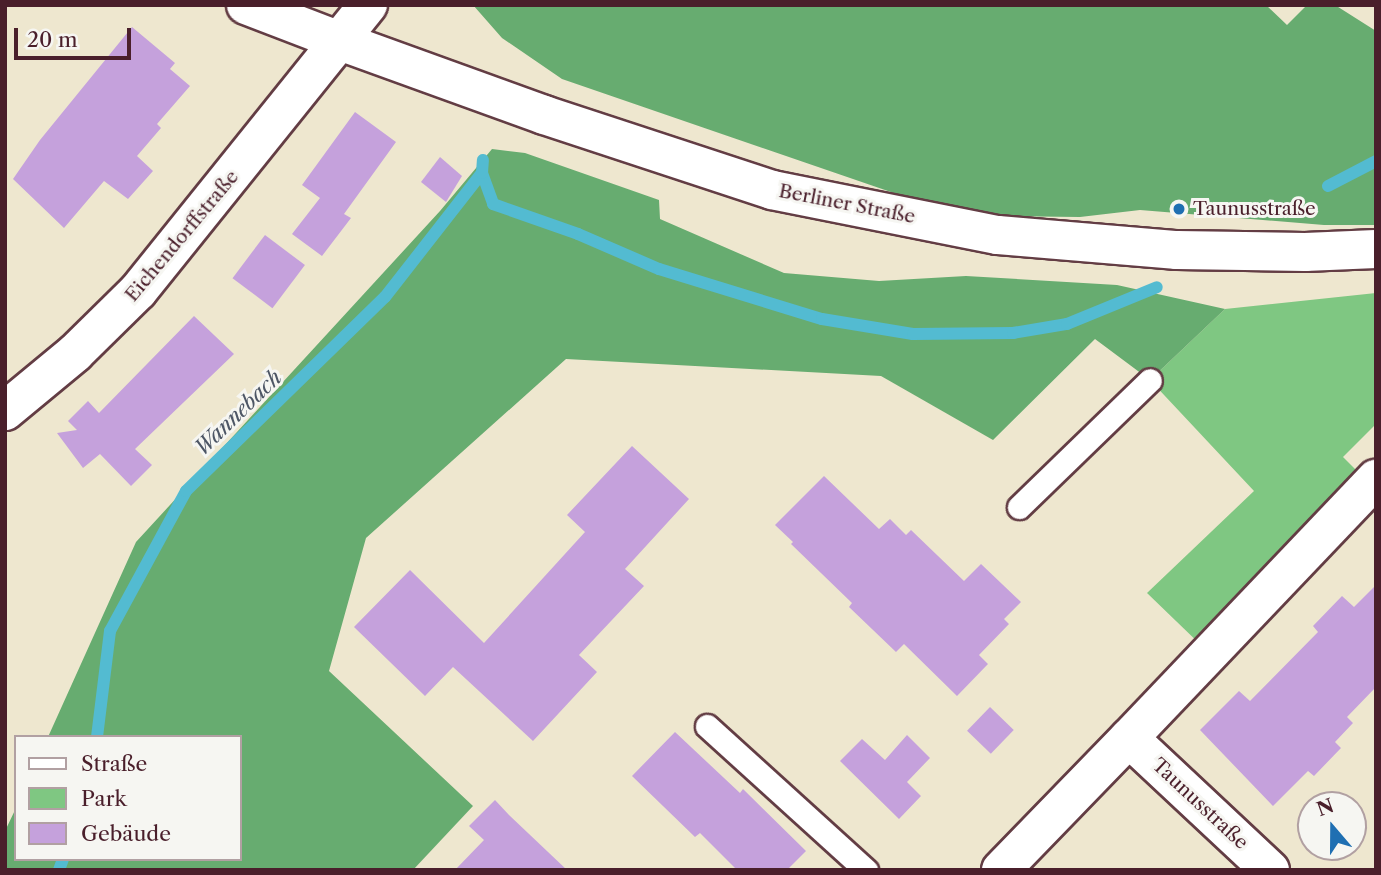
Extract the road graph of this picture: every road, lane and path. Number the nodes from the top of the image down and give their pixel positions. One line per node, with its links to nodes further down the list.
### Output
1 (246, 5): 3 (street, Berliner Straße)
2 (368, 5): 3 (street, Eichendorffstraße)
3 (340, 41): 4 (street, Berliner Straße); 6 (street, Eichendorffstraße)
4 (1376, 249)
5 (1150, 380): 8 (lane)
6 (5, 411)
7 (1376, 479): 10 (street)
8 (1019, 507)
9 (707, 726): 11 (lane)
10 (1129, 738): 12 (street); 13 (street, Taunusstraße)
11 (866, 870)
12 (1001, 870)
13 (1270, 870)

